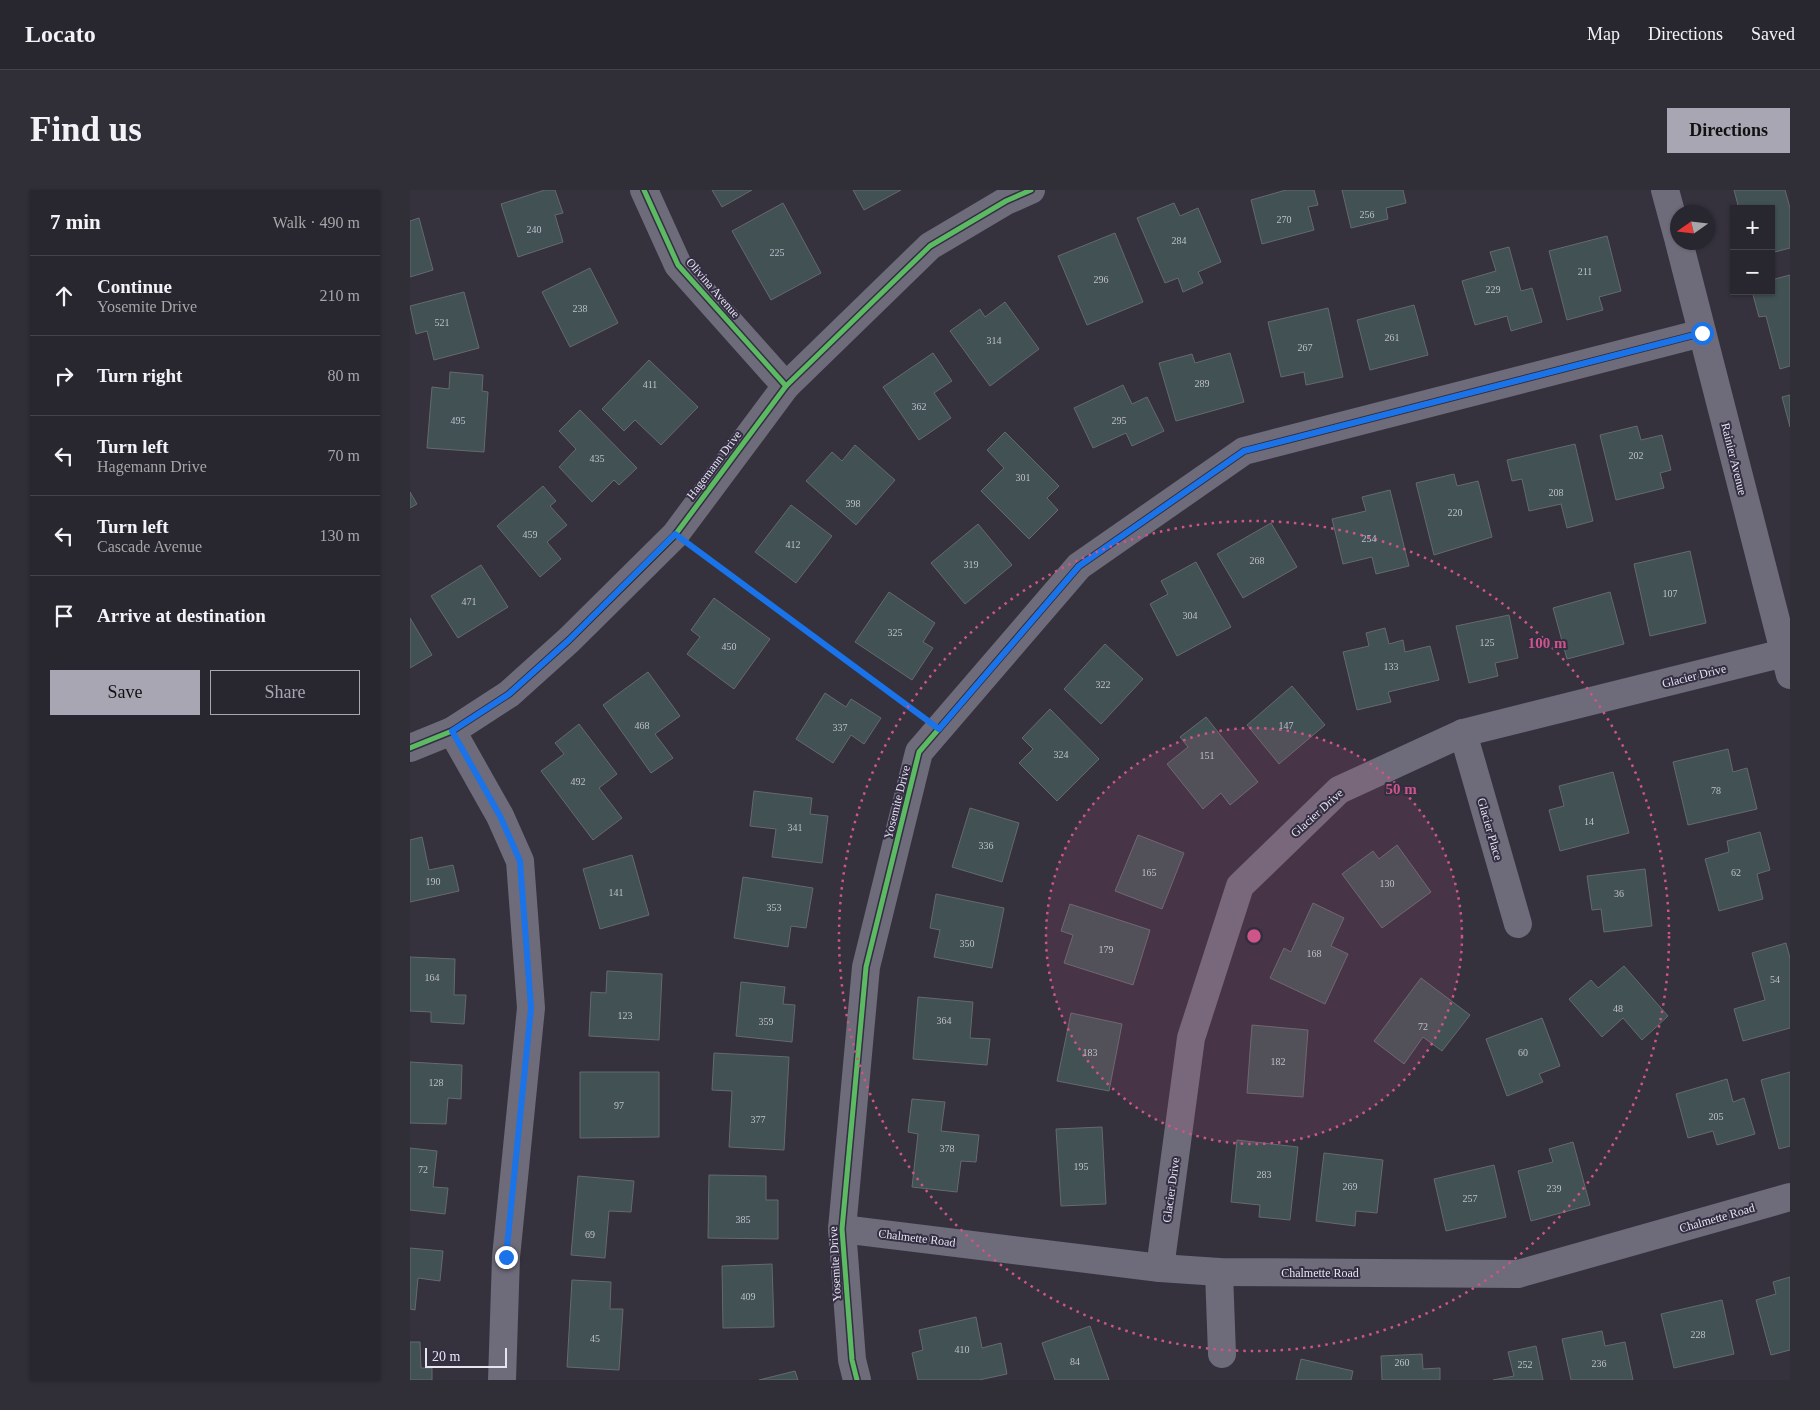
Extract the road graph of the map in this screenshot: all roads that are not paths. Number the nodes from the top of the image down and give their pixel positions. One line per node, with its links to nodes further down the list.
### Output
1 (644, 190): 8 (street, Olivina Avenue)
2 (1031, 190): 4 (street, Hagemann Drive)
3 (1665, 190): 5 (street)
4 (1004, 196): 8 (street, Hagemann Drive)
5 (1670, 208)
6 (1681, 250): 7 (street, Rainier Avenue)
7 (1702, 333): 9 (street, Rainier Avenue); 15 (street, Yosemite Drive)
8 (786, 386): 10 (street, Hagemann Drive)
9 (1787, 664): 11 (street, Glacier Drive)
10 (452, 731): 12 (street, Hagemann Drive); 19 (street)
11 (1463, 733): 13 (street, Glacier Place); 16 (street, Glacier Drive)
12 (410, 748)
13 (1518, 924)
14 (1790, 1197): 17 (street, Chalmette Road)
15 (842, 1229): 16 (street, Chalmette Road); 20 (street, Yosemite Drive)
16 (1160, 1268): 17 (street, Chalmette Road)
17 (1219, 1272): 18 (street)
18 (1222, 1354)
19 (502, 1380)
20 (858, 1380)

